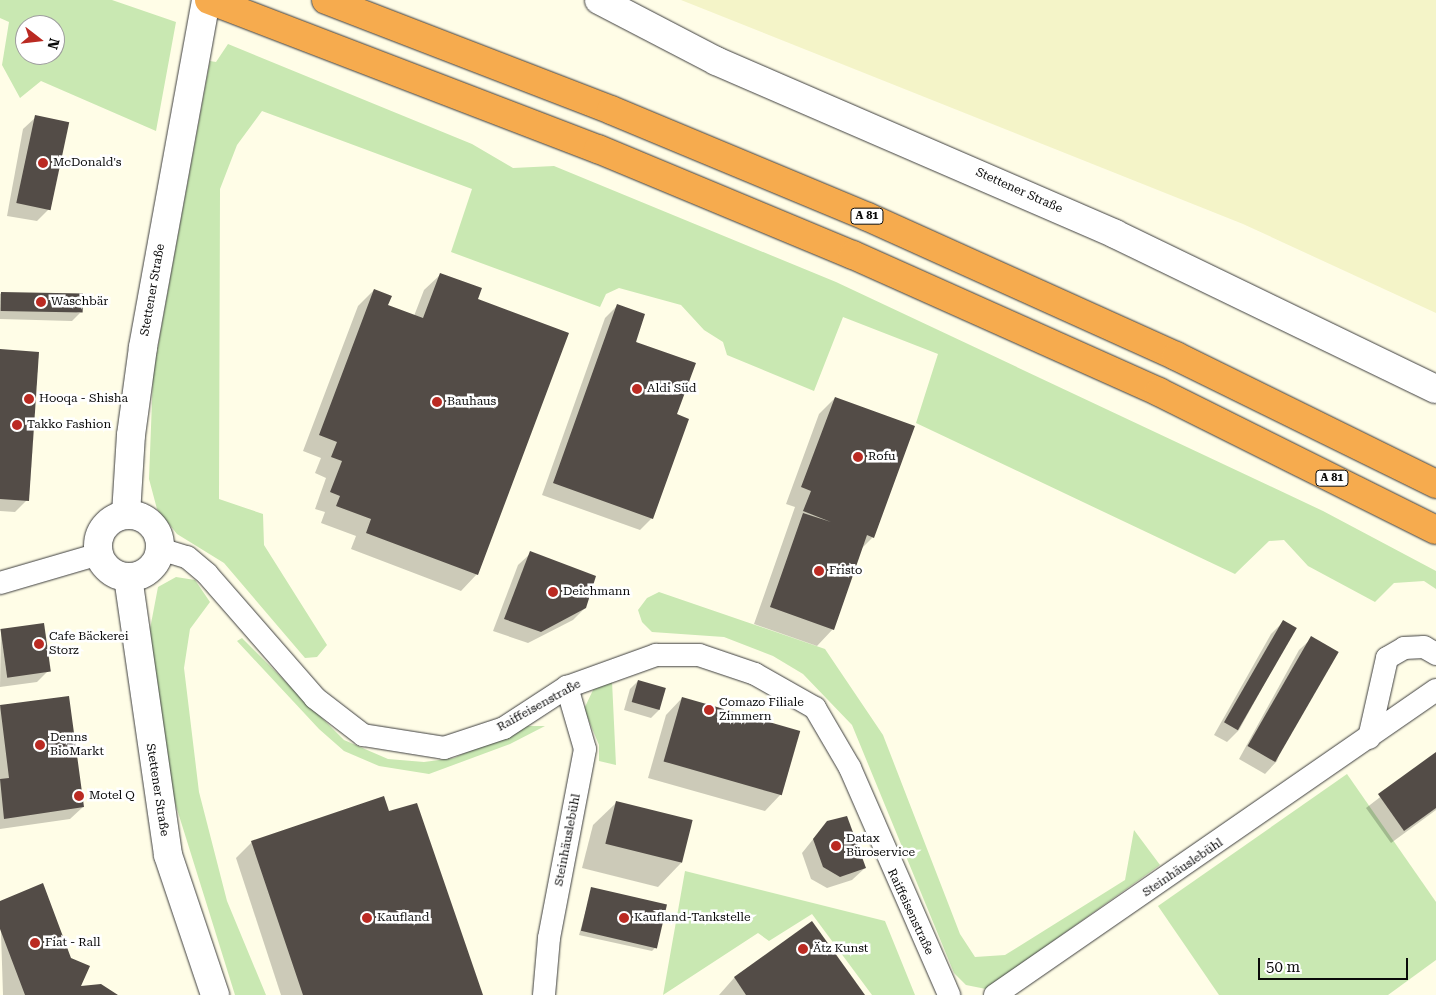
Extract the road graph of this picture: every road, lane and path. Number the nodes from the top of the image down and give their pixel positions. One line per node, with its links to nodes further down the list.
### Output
1 (326, 0): 5 (highway, A 81)
2 (599, 0): 4 (street, Stettener Straße)
3 (214, 2): 6 (street, Stettener Straße); 7 (highway, A 81)
4 (1436, 389)
5 (1436, 484)
6 (126, 514): 8 (street); 9 (street)
7 (1436, 530)
8 (160, 549): 10 (street); 13 (street, Raiffeisenstraße)
9 (99, 554): 10 (street); 11 (street)
10 (128, 577): 16 (street, Stettener Straße)
11 (0, 583)
12 (1436, 654): 15 (street)
13 (567, 687): 17 (street, Steinhäuslebühl); 18 (street, Raiffeisenstraße)
14 (1436, 690): 15 (street, Steinhäuslebühl)
15 (1369, 738): 19 (street, Steinhäuslebühl)
16 (215, 995)
17 (544, 995)
18 (949, 995)
19 (995, 995)

